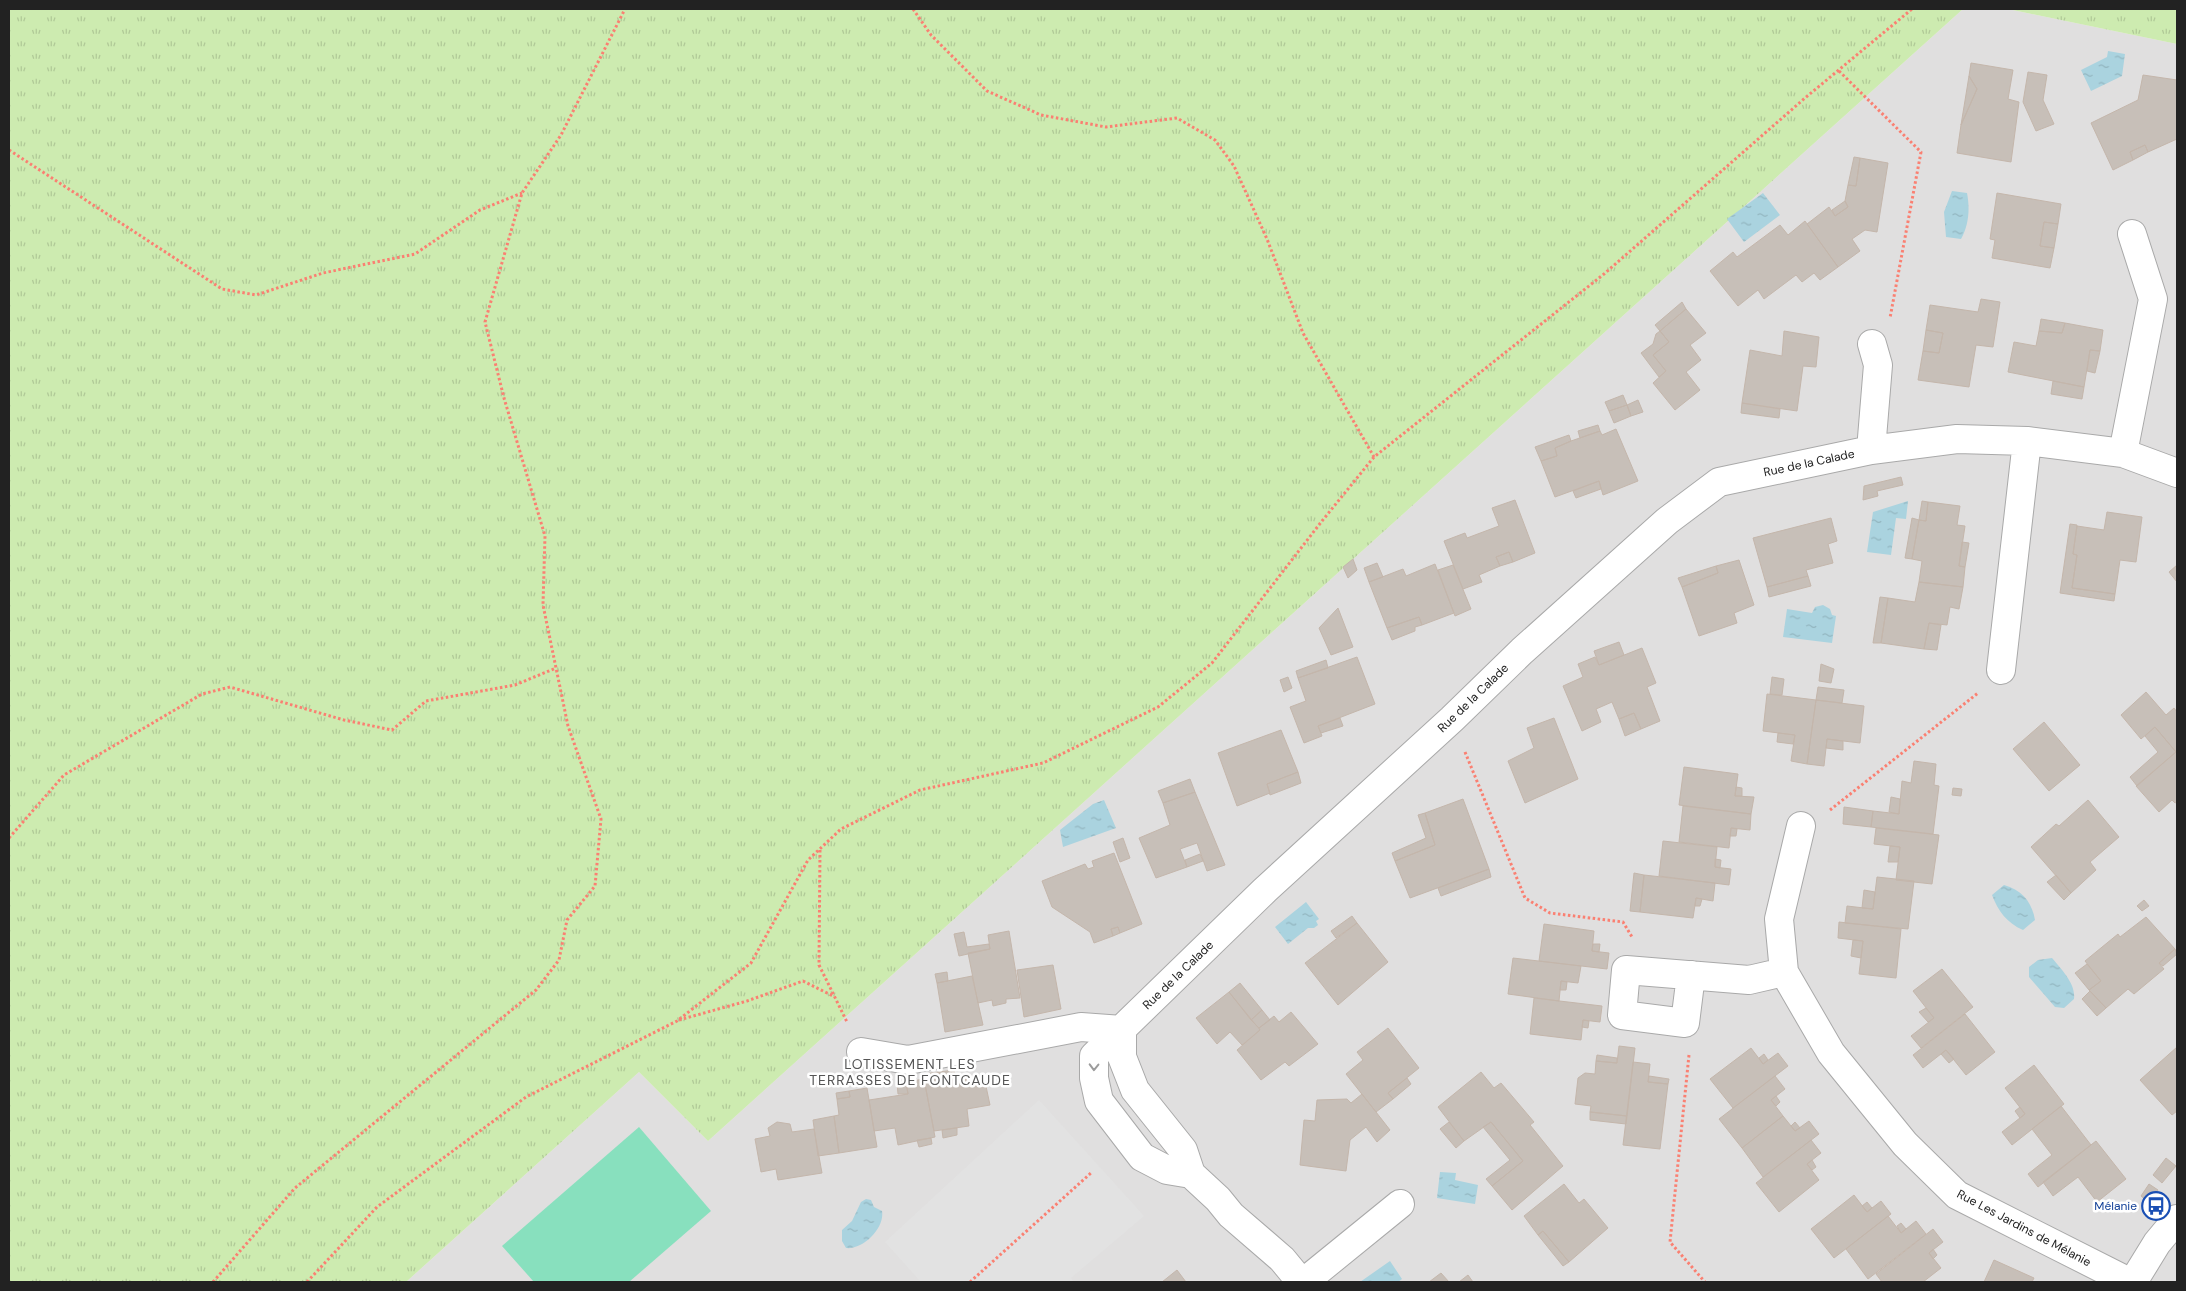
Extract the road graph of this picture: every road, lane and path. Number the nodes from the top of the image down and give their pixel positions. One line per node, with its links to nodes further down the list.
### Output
1 (625, 9): 6 (path)
2 (913, 9): 12 (path)
3 (1912, 9): 4 (path)
4 (1839, 71): 8 (path); 12 (path)
5 (9, 150): 6 (path)
6 (522, 193): 14 (path)
7 (2132, 234): 11 (street)
8 (1872, 344): 10 (street, Rue de la Calade)
9 (2027, 441): 10 (street, Rue de la Calade); 11 (street, Rue de la Calade); 15 (street)
10 (1871, 450): 16 (street, Rue de la Calade)
11 (2123, 452): 13 (street, Rue de la Calade)
12 (1374, 457): 19 (path)
13 (2177, 473)
14 (556, 668): 18 (path); 32 (path)
15 (2001, 670): 17 (path)
16 (1452, 719): 20 (path); 26 (street, Rue de la Calade)
17 (1801, 826): 21 (street, Rue Les Jardins de Mélanie)
18 (9, 838)
19 (820, 850): 23 (path); 24 (path)
20 (1634, 970): 22 (street); 25 (street)
21 (1784, 972): 22 (street); 37 (street, Rue Les Jardins de Mélanie)
22 (1691, 975): 25 (street)
23 (834, 997): 24 (path); 27 (path)
24 (677, 1021): 33 (path)
25 (1685, 1022): 36 (path)
26 (1122, 1030): 27 (street); 29 (street); 29 (street, Rue de la Calade, one-way to 29)
27 (861, 1052)
28 (1091, 1173): 34 (path)
29 (1191, 1174): 35 (street)
30 (1400, 1204): 35 (street)
31 (2177, 1219): 38 (street)
32 (213, 1282)
33 (307, 1282)
34 (970, 1282)
35 (1302, 1282)
36 (1705, 1282)
37 (2129, 1282)
38 (2133, 1282)

